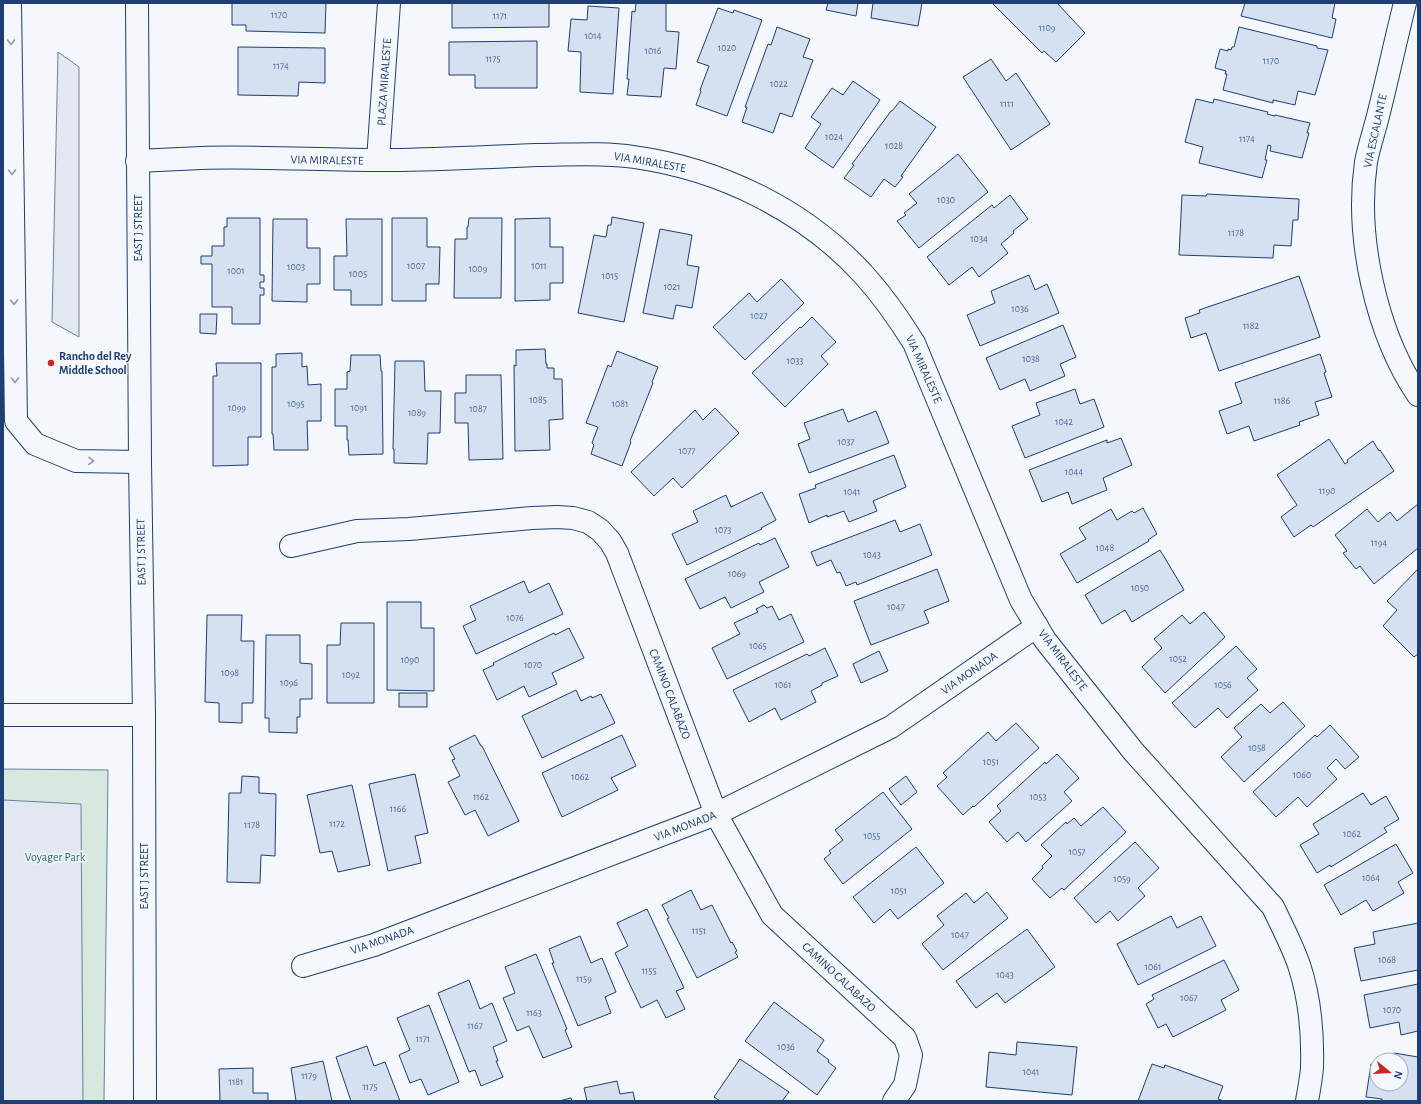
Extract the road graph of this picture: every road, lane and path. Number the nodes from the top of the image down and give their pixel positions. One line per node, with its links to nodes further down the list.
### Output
1 (10, 3): 8 (street, one-way to 8)
2 (137, 3): 6 (street, EAST J STREET)
3 (389, 3): 5 (street, PLAZA MIRALESTE)
4 (1405, 3): 7 (street, VIA ESCALANTE)
5 (378, 160): 6 (street, VIA MIRALESTE); 10 (street, VIA MIRALESTE)
6 (137, 161): 8 (street, EAST J STREET)
7 (1418, 395)
8 (140, 462): 12 (street, EAST J STREET)
9 (291, 546): 13 (street, CAMINO CALABAZO)
10 (1037, 626): 13 (street, VIA MONADA); 17 (street, VIA MIRALESTE)
11 (3, 715): 12 (street)
12 (144, 715): 15 (street, EAST J STREET)
13 (716, 814): 14 (street, VIA MONADA); 16 (street, CAMINO CALABAZO)
14 (303, 966)
15 (145, 1101)
16 (894, 1101)
17 (1307, 1101)

